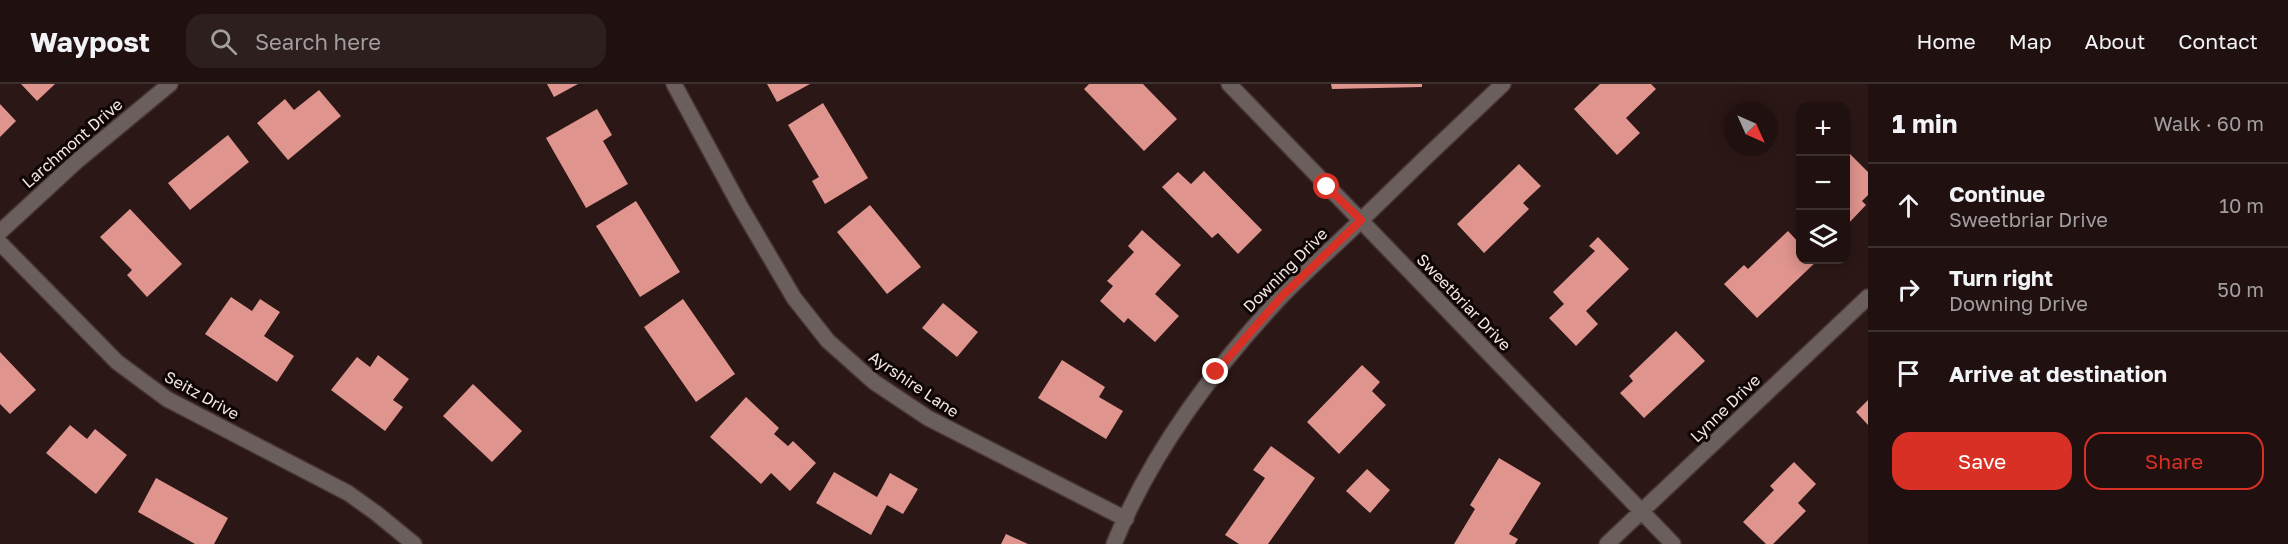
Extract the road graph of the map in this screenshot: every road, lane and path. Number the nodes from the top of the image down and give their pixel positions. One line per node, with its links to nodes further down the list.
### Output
1 (170, 84): 6 (street, Larchmont Drive)
2 (674, 84): 10 (street, Ayrshire Lane)
3 (1229, 84): 5 (street, Sweetbriar Drive)
4 (1503, 84): 5 (street, Downing Drive)
5 (1361, 220): 9 (street, Sweetbriar Drive); 10 (street, Downing Drive)
6 (0, 232)
7 (0, 243): 11 (street, Seitz Drive)
8 (1868, 297): 9 (street, Lynne Drive)
9 (1642, 512): 13 (street, Lynne Drive); 14 (street, Sweetbriar Drive)
10 (1126, 519): 12 (street, Downing Drive)
11 (414, 544)
12 (1114, 544)
13 (1607, 544)
14 (1673, 544)

